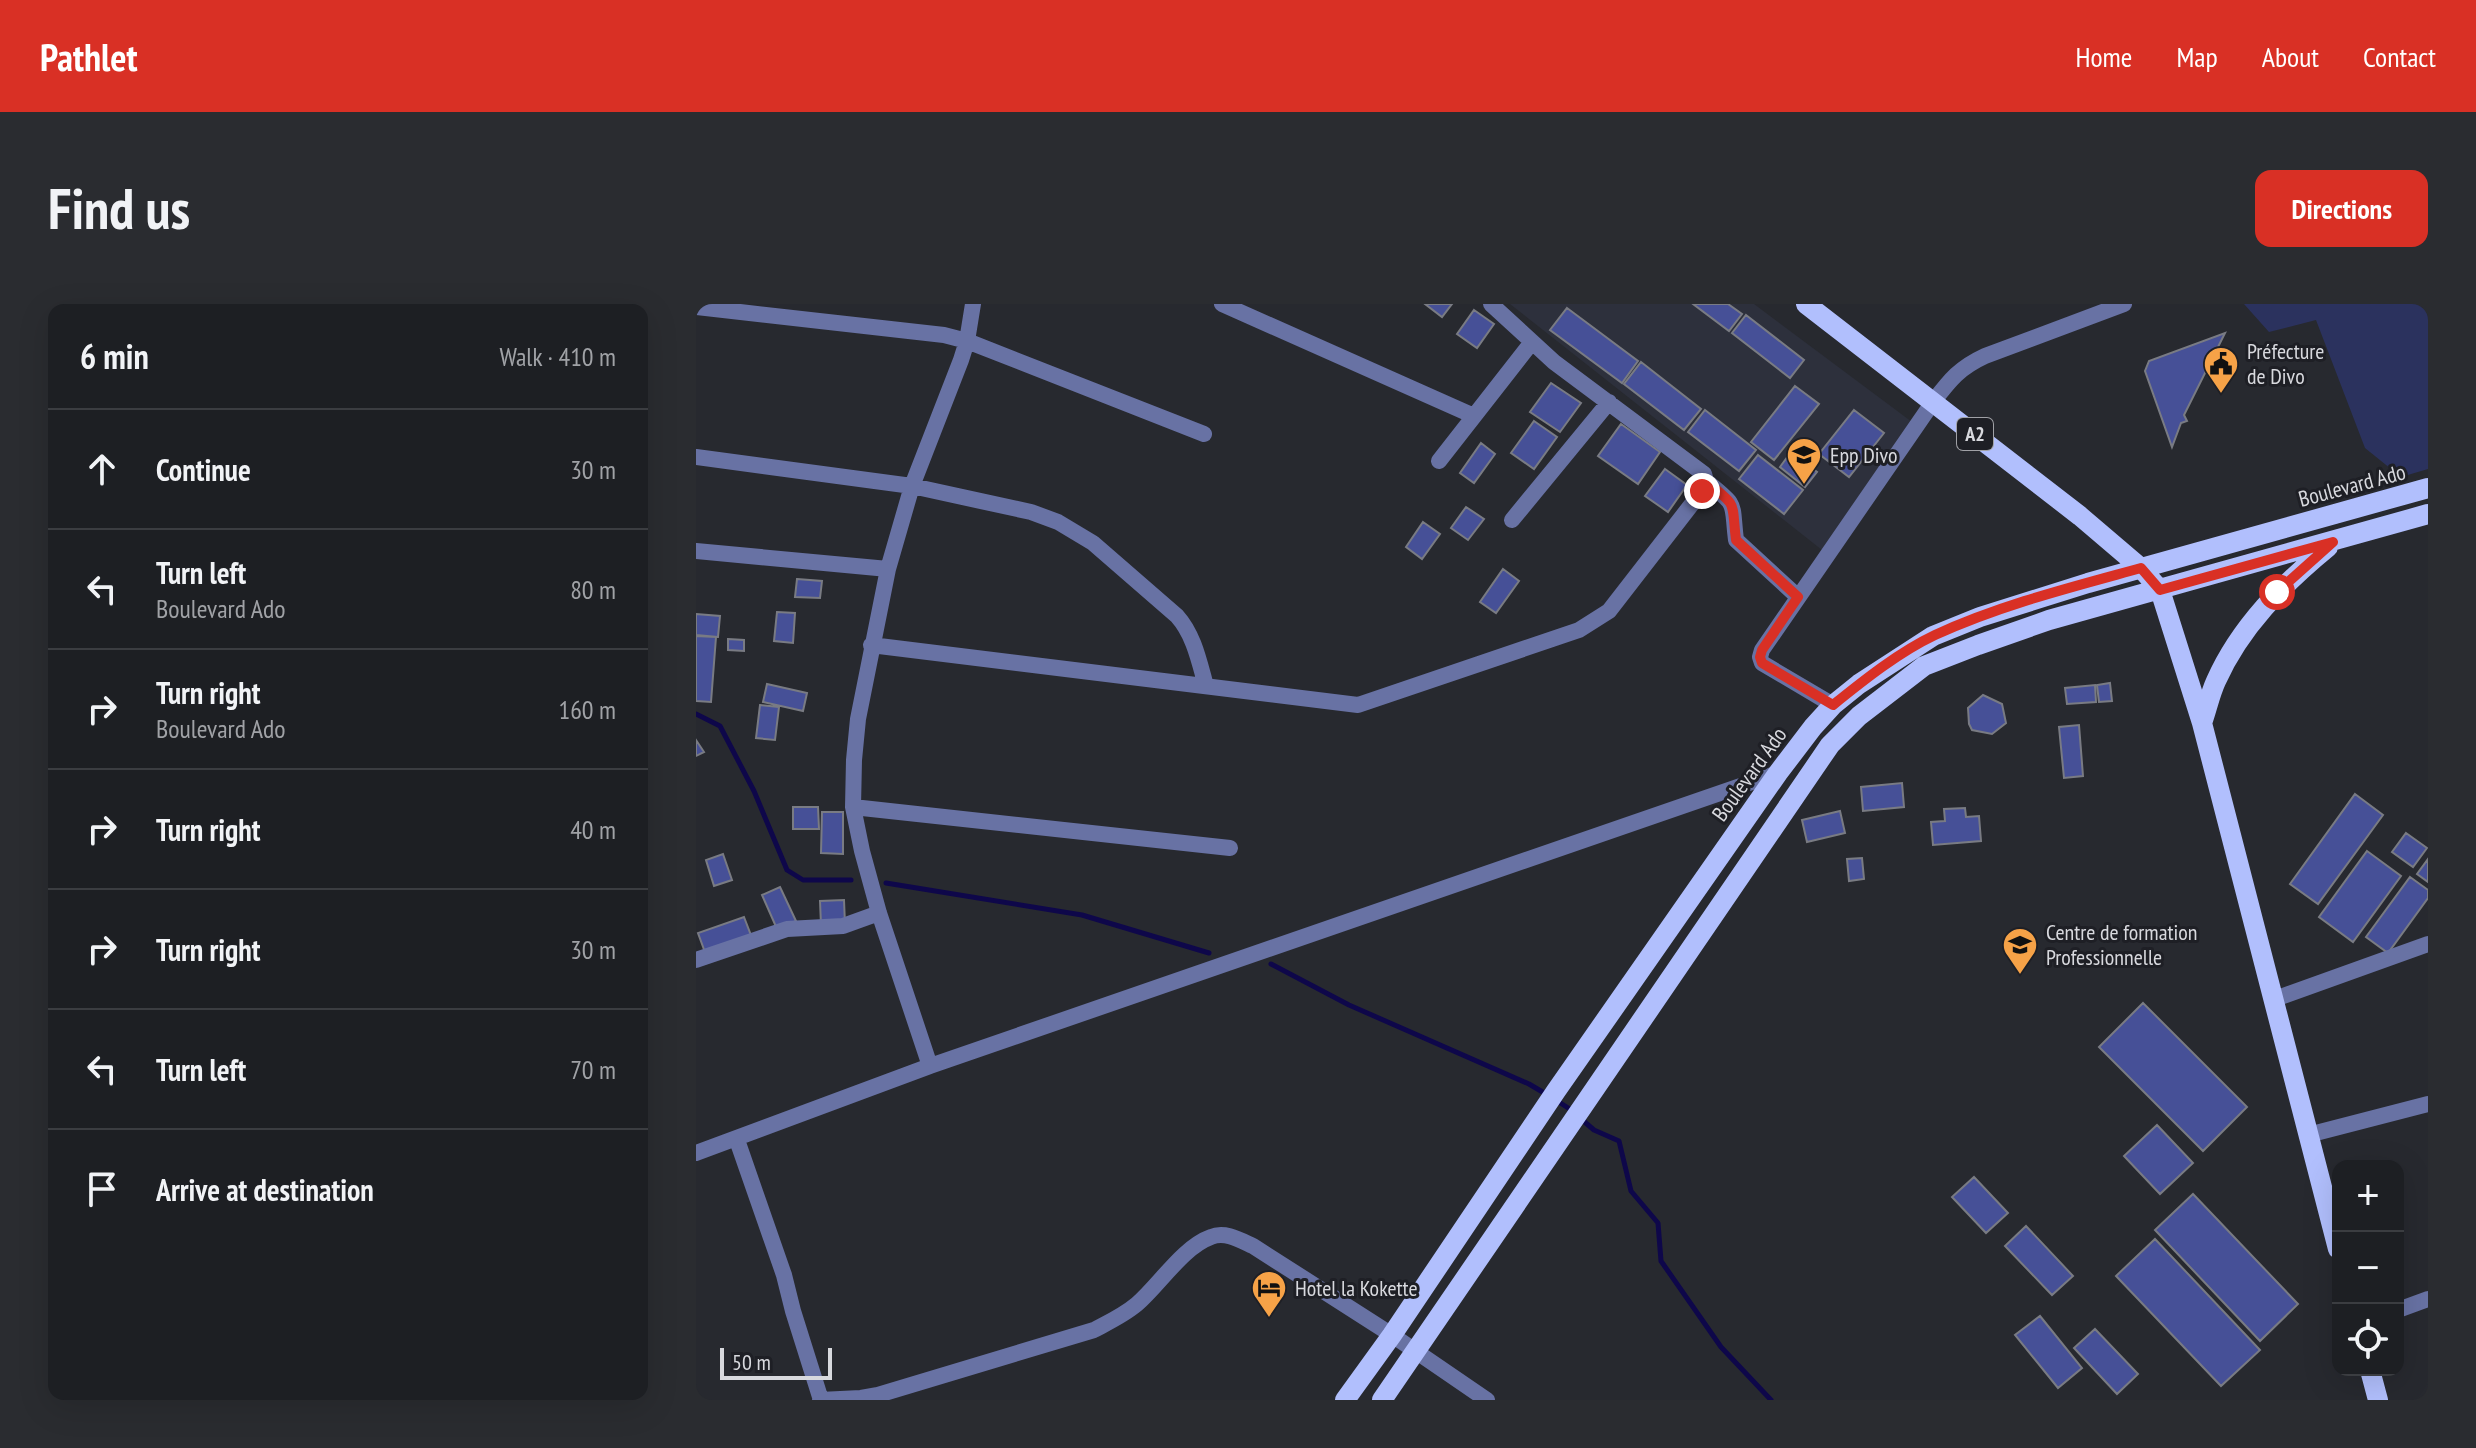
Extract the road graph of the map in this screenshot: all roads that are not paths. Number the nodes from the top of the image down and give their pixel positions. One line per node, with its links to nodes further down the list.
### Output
1 (973, 304): 7 (street)
2 (1222, 304): 11 (street)
3 (1491, 304): 8 (street)
4 (1806, 304): 10 (main road, A2)
5 (2124, 304): 10 (street)
6 (696, 307): 7 (street)
7 (967, 341): 12 (street); 16 (street)
8 (1532, 342): 9 (street); 11 (street)
9 (1609, 402): 15 (street); 19 (street)
10 (1933, 402): 22 (main road, A2); 25 (street)
11 (1474, 416): 14 (street)
12 (1204, 434)
13 (696, 457): 16 (street)
14 (1439, 461)
15 (1706, 481): 25 (street); 27 (street)
16 (912, 486): 23 (street); 27 (street)
17 (2428, 488): 22 (main road, Boulevard Ado)
18 (2428, 514): 20 (main road)
19 (1512, 520)
20 (2333, 542): 24 (main road); 29 (main road)
21 (696, 551): 23 (street)
22 (2141, 568): 24 (main road); 28 (main road, Boulevard Ado)
23 (888, 569): 26 (street)
24 (2160, 590): 29 (main road); 46 (main road)
25 (1798, 597): 28 (street)
26 (871, 645): 27 (street); 31 (street)
27 (1206, 686)
28 (1833, 705): 30 (main road, Boulevard Ado)
29 (2202, 723): 36 (main road)
30 (1778, 773): 37 (street); 45 (main road, Boulevard Ado)
31 (853, 807): 32 (street); 33 (street)
32 (1230, 848)
33 (879, 913): 35 (street); 37 (street)
34 (2428, 944): 36 (street)
35 (696, 960)
36 (2272, 1000): 39 (main road)
37 (930, 1066): 40 (street)
38 (2428, 1104): 39 (street)
39 (2308, 1135): 42 (main road)
40 (737, 1140): 41 (street); 48 (street)
41 (696, 1153)
42 (2334, 1232)
43 (2428, 1299): 44 (street)
44 (2404, 1308)
45 (1392, 1335): 46 (street); 48 (street); 49 (main road, Boulevard Ado)
46 (1416, 1351): 50 (main road); 51 (street)
47 (2372, 1376): 52 (main road)
48 (821, 1400)
49 (1345, 1400)
50 (1382, 1400)
51 (1487, 1400)
52 (2378, 1400)

